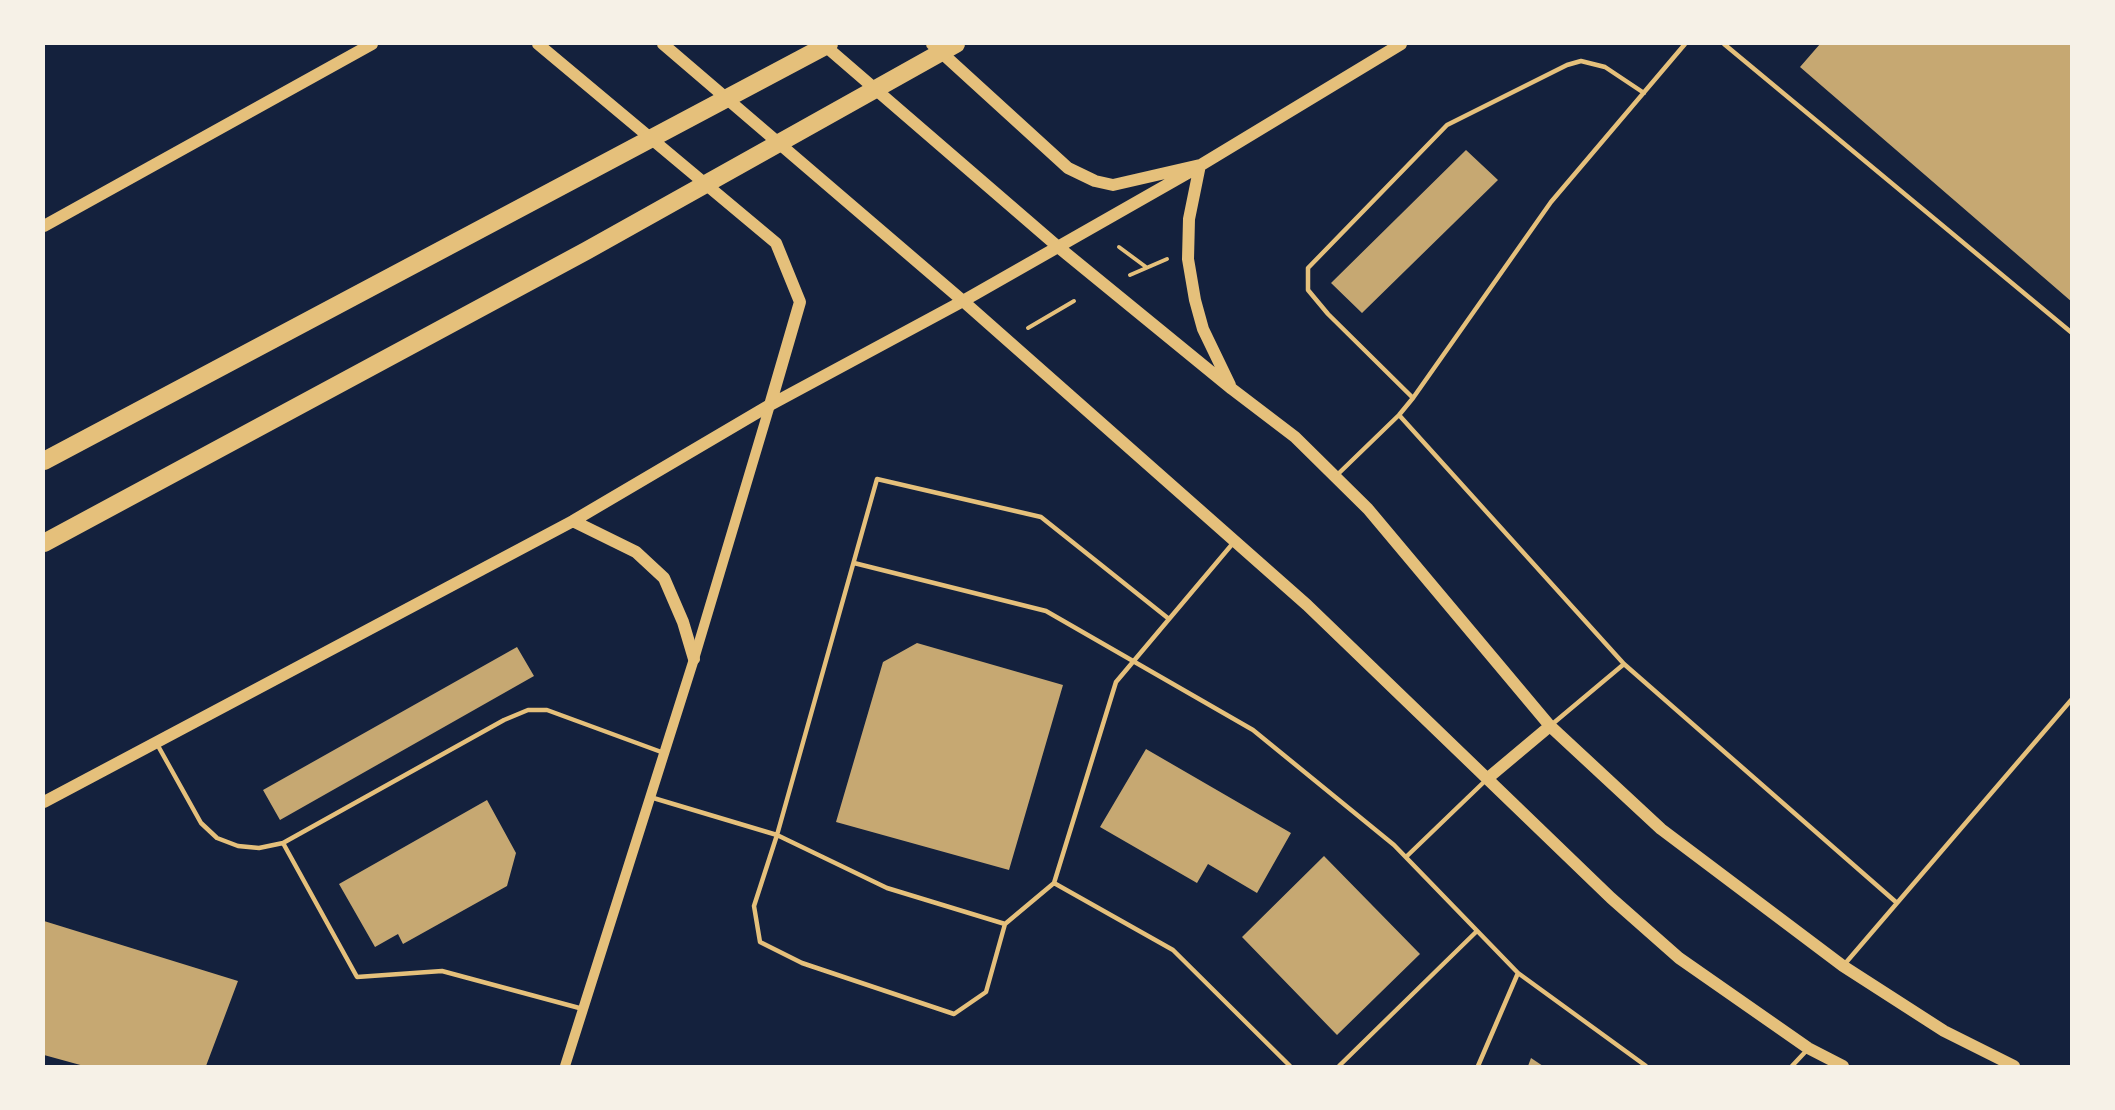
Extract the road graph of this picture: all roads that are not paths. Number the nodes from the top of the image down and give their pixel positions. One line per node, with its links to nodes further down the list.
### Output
1 (372, 44): 13 (main road)
2 (538, 44): 19 (main road)
3 (663, 44): 15 (main road)
4 (823, 44): 14 (main road)
5 (829, 44): 21 (highway)
6 (932, 44): 12 (main road)
7 (956, 44): 25 (highway)
8 (1401, 44): 12 (main road)
9 (1685, 44): 11 (lane)
10 (1724, 44): 16 (lane)
11 (1644, 93): 18 (lane); 18 (lane)
12 (1200, 165): 14 (main road); 17 (main road)
13 (44, 226)
14 (1057, 246): 15 (main road); 17 (main road)
15 (963, 301): 19 (main road); 24 (main road)
16 (2072, 333)
17 (1232, 389): 22 (main road)
18 (1413, 398): 20 (lane)
19 (770, 405): 23 (main road); 28 (street)
20 (1399, 415): 22 (lane); 30 (lane)
21 (44, 461)
22 (1335, 477): 32 (main road)
23 (573, 521): 28 (main road); 33 (main road)
24 (1234, 541): 27 (lane); 35 (main road)
25 (44, 543)
26 (854, 563): 27 (lane); 29 (lane); 38 (lane)
27 (1169, 619): 29 (lane)
28 (694, 659): 34 (street)
29 (1134, 661): 40 (lane); 41 (lane)
30 (1624, 664): 32 (lane); 42 (lane)
31 (2072, 699): 42 (lane)
32 (1550, 726): 35 (main road); 45 (main road)
33 (156, 742): 37 (main road); 39 (lane)
34 (664, 753): 36 (street); 39 (lane)
35 (1488, 778): 40 (lane); 48 (main road)
36 (650, 797): 38 (lane); 47 (street)
37 (44, 802)
38 (777, 836): 43 (lane); 43 (lane)
39 (283, 843): 47 (lane)
40 (1406, 857): 44 (lane)
41 (1054, 883): 43 (lane); 50 (lane)
42 (1897, 903): 45 (lane)
43 (1005, 924)
44 (1477, 931): 46 (lane); 51 (lane)
45 (1843, 966): 56 (main road)
46 (1518, 973): 52 (lane); 53 (lane)
47 (583, 1009): 49 (street)
48 (1809, 1048): 54 (lane); 55 (main road)
49 (565, 1066)
50 (1290, 1066)
51 (1339, 1066)
52 (1478, 1066)
53 (1646, 1066)
54 (1792, 1066)
55 (1843, 1066)
56 (2014, 1066)

